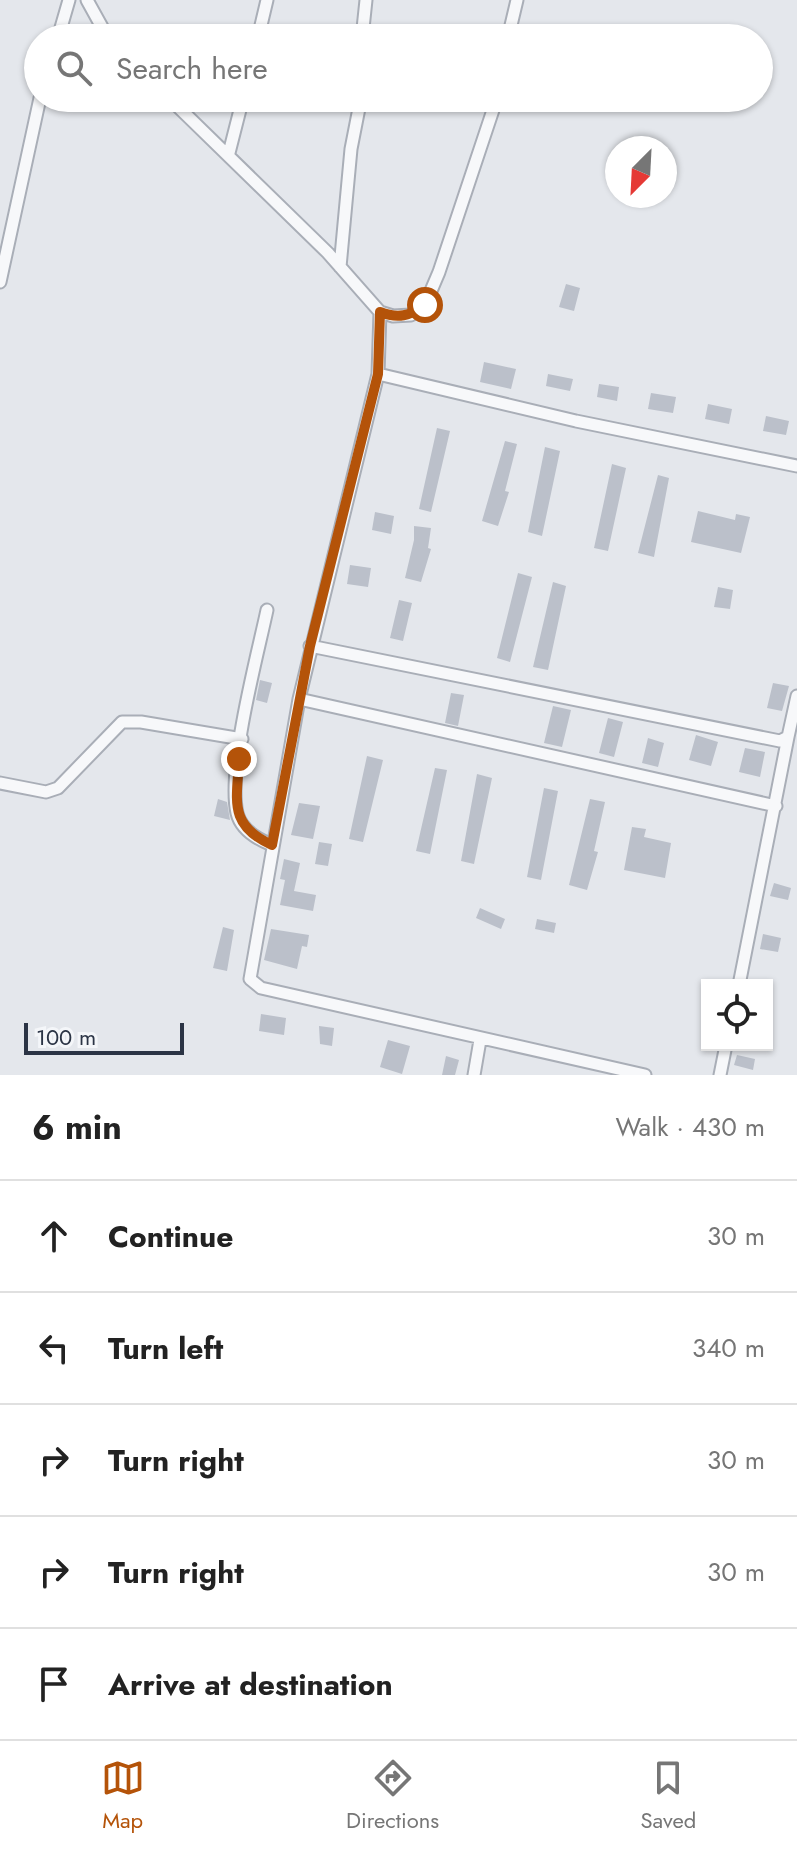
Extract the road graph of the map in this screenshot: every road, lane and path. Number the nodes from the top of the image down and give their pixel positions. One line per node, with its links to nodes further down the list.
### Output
1 (69, 0): 6 (street)
2 (87, 0): 7 (street)
3 (267, 0): 8 (street)
4 (366, 0): 9 (street)
5 (517, 0): 10 (street)
6 (62, 24)
7 (100, 24)
8 (261, 24)
9 (363, 24)
10 (511, 24)
11 (37, 112): 18 (street)
12 (184, 112): 16 (street)
13 (239, 112): 16 (street)
14 (358, 112): 17 (street)
15 (492, 112): 19 (street)
16 (229, 153): 17 (street)
17 (340, 267): 19 (street)
18 (0, 282)
19 (380, 312): 20 (street)
20 (378, 374): 21 (street); 23 (street)
21 (797, 466)
22 (267, 610): 27 (street)
23 (310, 646): 25 (street); 26 (street)
24 (797, 696): 26 (street)
25 (299, 699): 29 (street); 30 (street)
26 (788, 737): 29 (street)
27 (242, 739): 28 (street); 30 (street)
28 (0, 783)
29 (776, 806): 31 (street)
30 (272, 845): 32 (street)
31 (740, 979)
32 (480, 1040): 34 (street); 35 (street)
33 (725, 1051): 36 (street)
34 (638, 1074)
35 (474, 1075)
36 (720, 1075)

